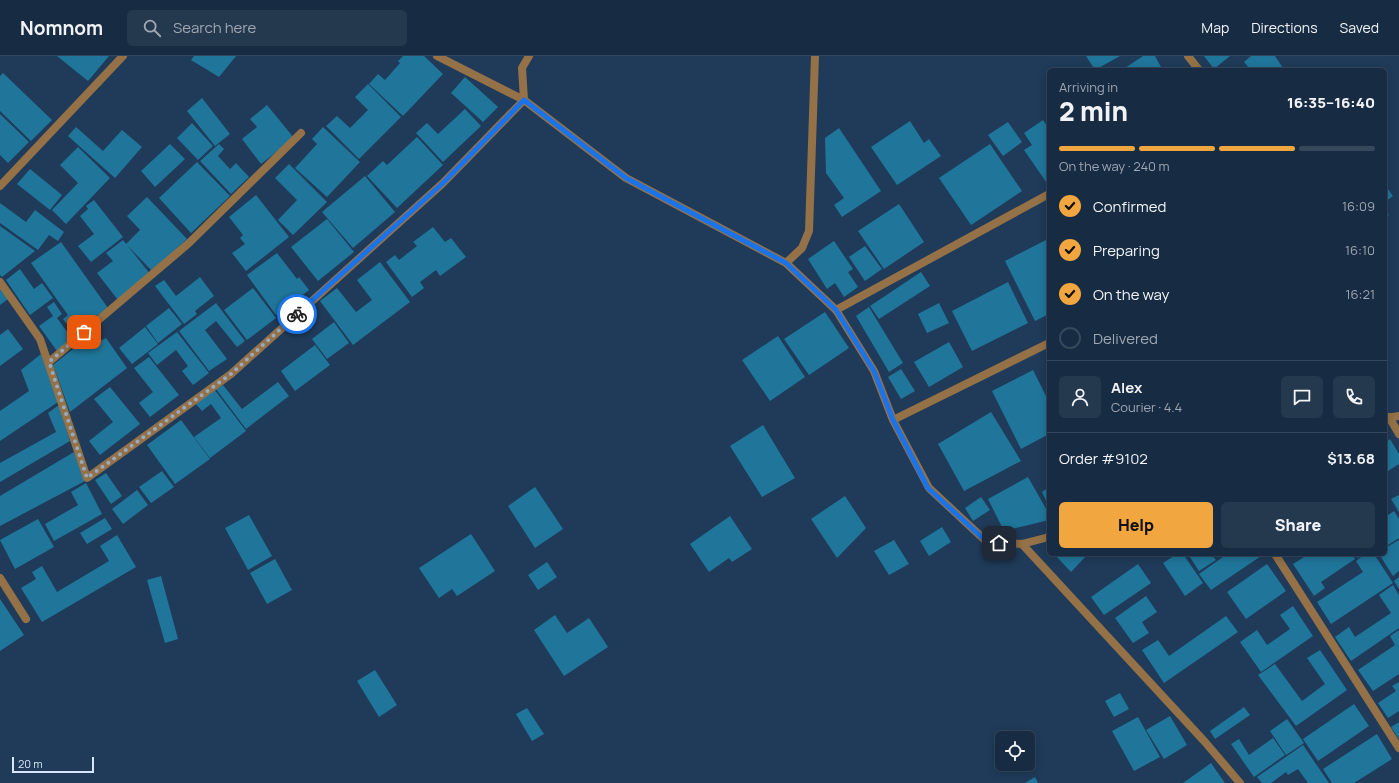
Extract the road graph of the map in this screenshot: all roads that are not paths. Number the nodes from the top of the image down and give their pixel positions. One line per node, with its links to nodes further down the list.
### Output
1 (124, 56): 9 (street)
2 (437, 56): 7 (street)
3 (530, 56): 7 (street)
4 (814, 56): 11 (street)
5 (1188, 56): 6 (street)
6 (1197, 68)
7 (524, 100): 11 (street); 15 (street)
8 (301, 133): 15 (street)
9 (0, 186)
10 (1047, 195): 13 (street)
11 (786, 263): 13 (street)
12 (0, 282): 15 (street)
13 (836, 310): 18 (street)
14 (1047, 344): 18 (street)
15 (49, 362)
16 (1399, 416): 17 (street)
17 (1387, 417): 19 (street)
18 (893, 420): 21 (street)
19 (1399, 434)
20 (1047, 538): 21 (street)
21 (1022, 544): 26 (street)
22 (1276, 556): 25 (street)
23 (0, 578): 24 (street)
24 (26, 619)
25 (1399, 748)
26 (1240, 783)

